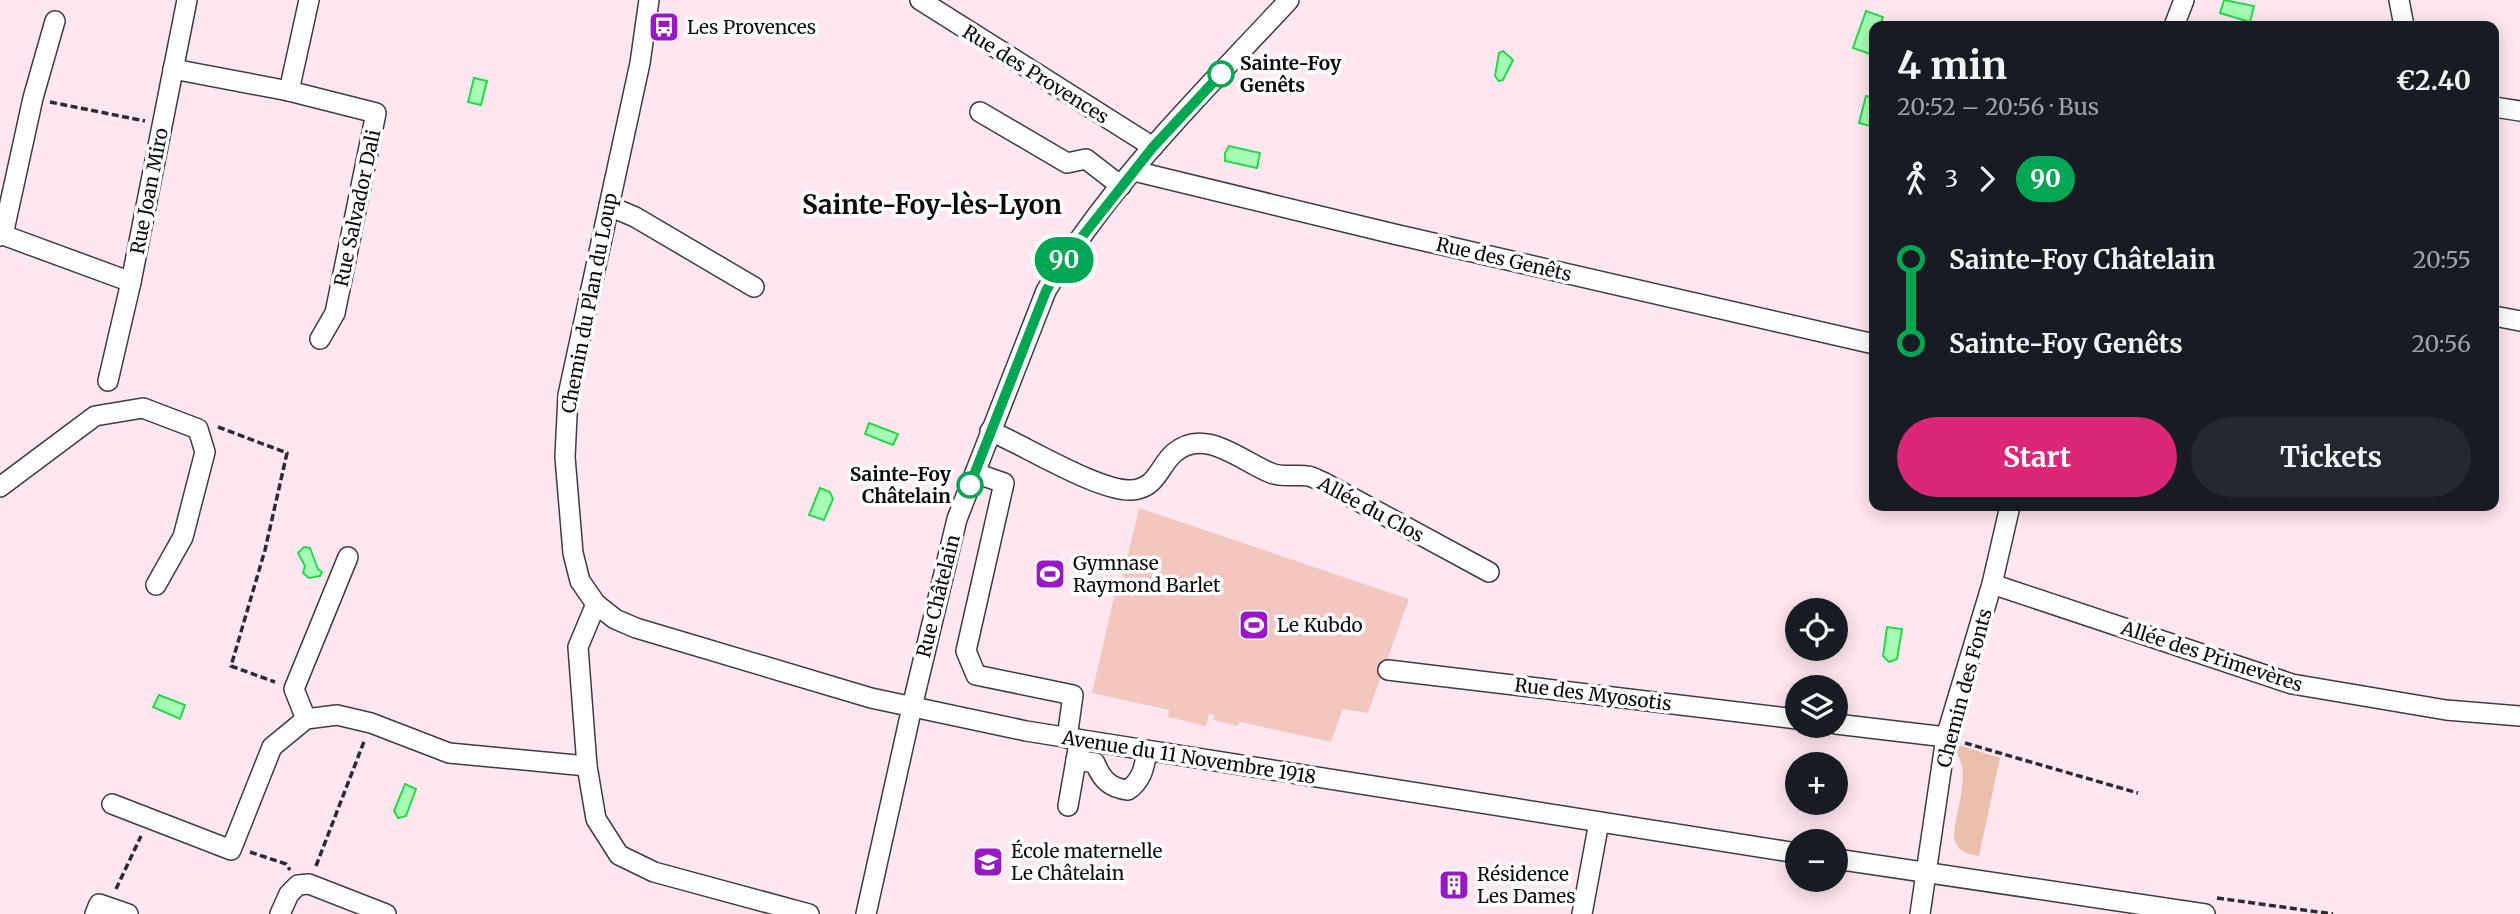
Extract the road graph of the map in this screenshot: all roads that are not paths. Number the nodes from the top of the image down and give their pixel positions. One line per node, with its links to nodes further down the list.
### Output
1 (187, 0): 11 (street, Rue Joan Miro)
2 (309, 0): 12 (street)
3 (649, 0): 18 (street, Chemin du Plan du Loup)
4 (920, 0): 16 (street, Rue des Provences)
5 (1289, 0): 16 (street, Rue Châtelain)
6 (2184, 0): 9 (street)
7 (2399, 0): 10 (street)
8 (55, 21): 19 (street)
9 (2176, 21)
10 (2402, 21)
11 (173, 69): 12 (street, Rue Salvador Dali); 20 (street, Rue Joan Miro)
12 (289, 91): 24 (street, Rue Salvador Dali)
13 (2499, 108): 14 (street)
14 (2520, 111)
15 (979, 112): 17 (street)
16 (1153, 147): 17 (street, Rue Châtelain)
17 (1128, 178): 25 (street, Rue des Genêts); 27 (street, Rue Châtelain)
18 (608, 206): 21 (street); 35 (street, Chemin du Plan du Loup)
19 (2, 236): 20 (street)
20 (131, 282): 26 (street, Rue Joan Miro)
21 (754, 287)
22 (2499, 317): 23 (street)
23 (2520, 321)
24 (320, 339)
25 (1869, 343)
26 (108, 381)
27 (990, 431): 28 (street, Rue Châtelain); 32 (street, Allée du Clos)
28 (975, 473): 37 (street, Rue Châtelain); 43 (street)
29 (0, 487): 34 (street)
30 (2009, 511): 33 (street, Chemin des Fonts)
31 (348, 557): 40 (street)
32 (1489, 572)
33 (1992, 584): 38 (street, Allée des Primevères); 42 (street, Chemin des Fonts)
34 (156, 585)
35 (596, 604): 37 (street, Avenue du 11 Novembre 1918); 45 (street)
36 (1388, 670): 39 (street, Rue des Myosotis)
37 (912, 707): 43 (street, Avenue du 11 Novembre 1918); 57 (street, Rue Châtelain)
38 (2520, 716)
39 (1785, 718)
40 (306, 719): 45 (street); 46 (street)
41 (1848, 725): 42 (street)
42 (1947, 737): 51 (street, Chemin des Fonts)
43 (1074, 746): 44 (street, Avenue du 11 Novembre 1918); 44 (street); 47 (street)
44 (1147, 752): 48 (street, Avenue du 11 Novembre 1918)
45 (587, 766): 56 (street)
46 (112, 804)
47 (1068, 806)
48 (1599, 822): 49 (street, Avenue du 11 Novembre 1918); 58 (street)
49 (1785, 851)
50 (1848, 861): 51 (street)
51 (1926, 872): 59 (street, Chemin des Fonts); 60 (street)
52 (102, 911): 53 (street)
53 (128, 914)
54 (281, 914): 55 (street)
55 (386, 914)
56 (809, 914)
57 (866, 914)
58 (1582, 914)
59 (1920, 914)
60 (2205, 914)

